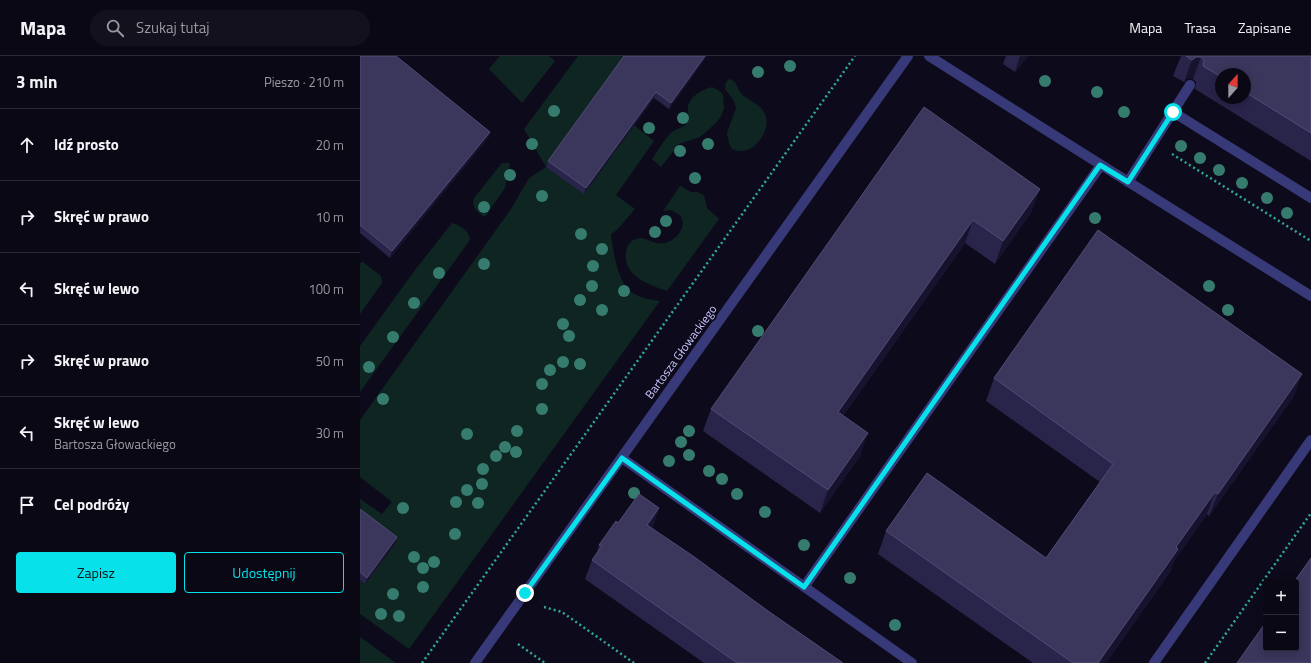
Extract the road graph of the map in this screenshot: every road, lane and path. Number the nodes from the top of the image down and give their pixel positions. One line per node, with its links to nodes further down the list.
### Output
1 (855, 56): 18 (path)
2 (908, 56): 13 (street, Bartosza Głowackiego)
3 (929, 56): 7 (street)
4 (1190, 85): 5 (street)
5 (1173, 112): 6 (street); 9 (street)
6 (1153, 142): 8 (street); 10 (path)
7 (1100, 165): 8 (street); 15 (street)
8 (1128, 182): 11 (street)
9 (1311, 198)
10 (1311, 241)
11 (1311, 296)
12 (1311, 440): 23 (street)
13 (622, 458): 15 (street); 19 (street, Bartosza Głowackiego)
14 (1311, 513): 24 (path)
15 (804, 587): 22 (street)
16 (544, 607): 21 (path)
17 (518, 644): 20 (path)
18 (422, 663)
19 (475, 663)
20 (545, 663)
21 (634, 663)
22 (912, 663)
23 (1154, 663)
24 (1205, 663)

